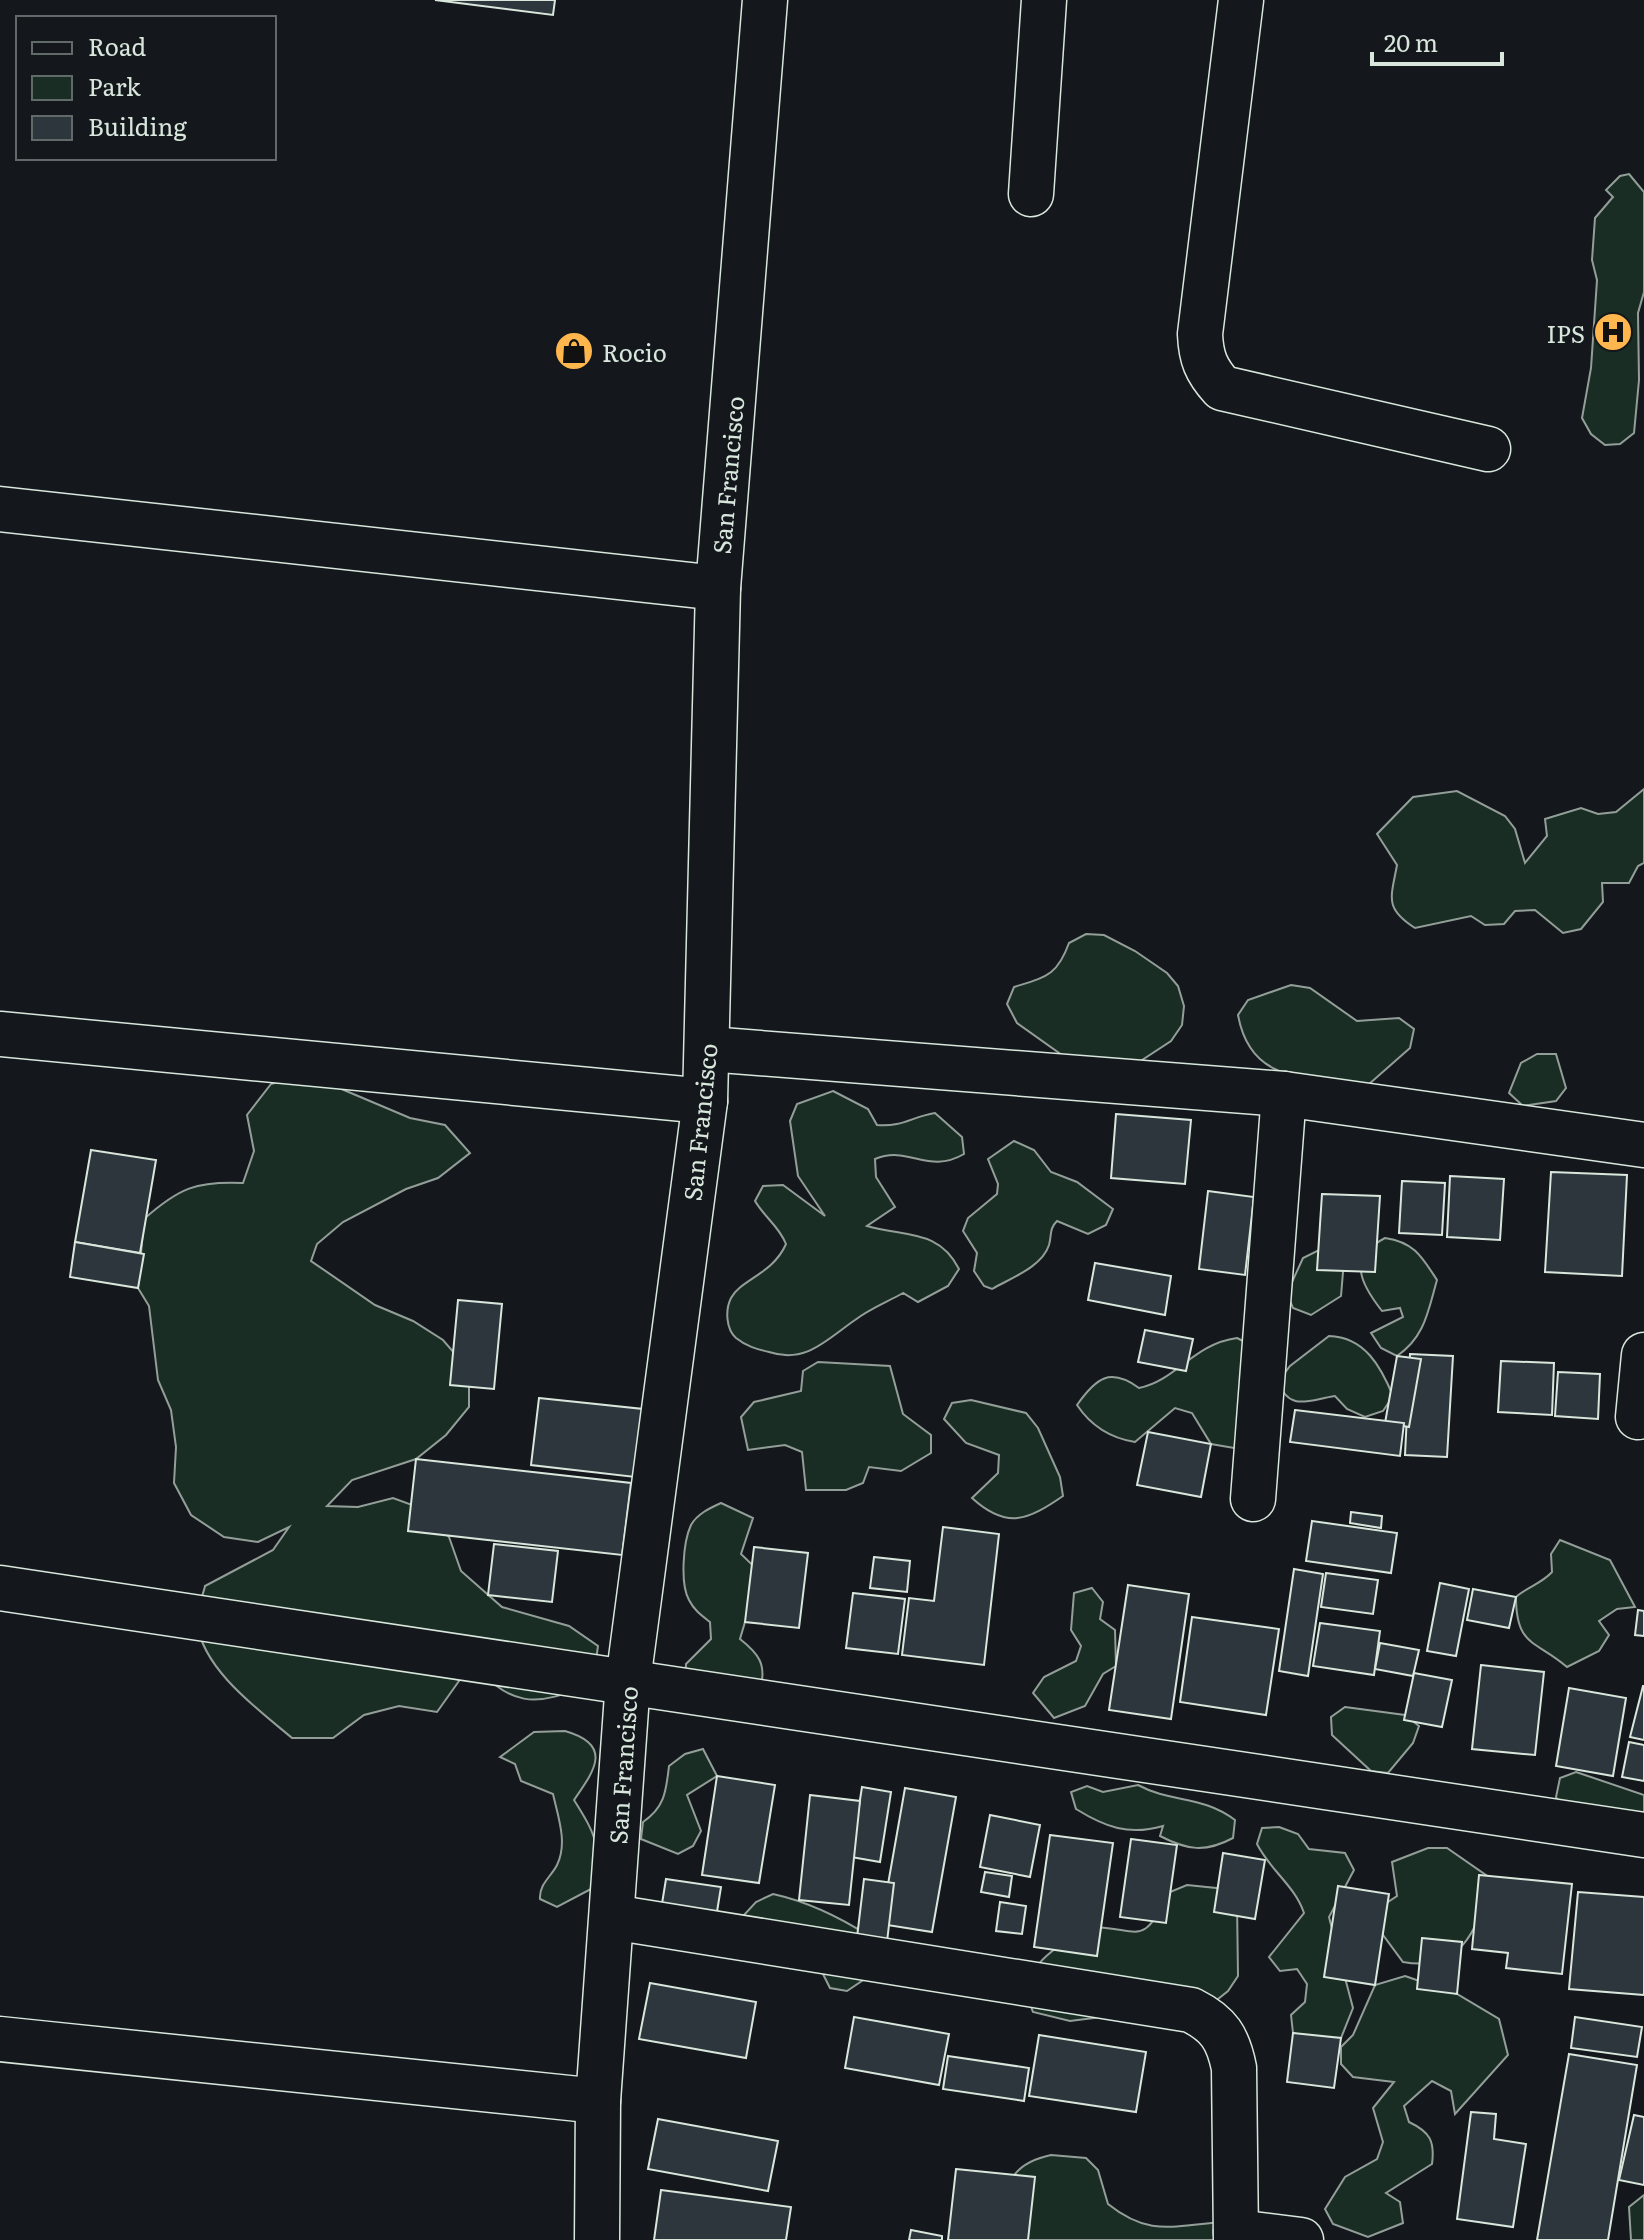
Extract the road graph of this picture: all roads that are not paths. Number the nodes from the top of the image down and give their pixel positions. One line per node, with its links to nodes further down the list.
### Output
1 (765, 0): 7 (street, San Francisco)
2 (1044, 0): 4 (street)
3 (1241, 0): 5 (street)
4 (1031, 194)
5 (1488, 449)
6 (0, 509): 7 (street)
7 (718, 588): 9 (street, San Francisco)
8 (0, 1034): 11 (street)
9 (708, 1049): 10 (street); 11 (street, San Francisco)
10 (1284, 1094): 12 (street); 15 (street)
11 (705, 1101): 17 (street, San Francisco)
12 (1644, 1145)
13 (1644, 1355): 14 (street)
14 (1638, 1417)
15 (1253, 1499)
16 (0, 1588): 17 (street)
17 (628, 1681): 18 (street); 19 (street, San Francisco)
18 (1644, 1835)
19 (612, 1917): 21 (street, San Francisco); 22 (street)
20 (0, 2039): 21 (street)
21 (598, 2101): 23 (street, San Francisco)
22 (1236, 2236): 24 (street)
23 (597, 2240)
24 (1301, 2240)

